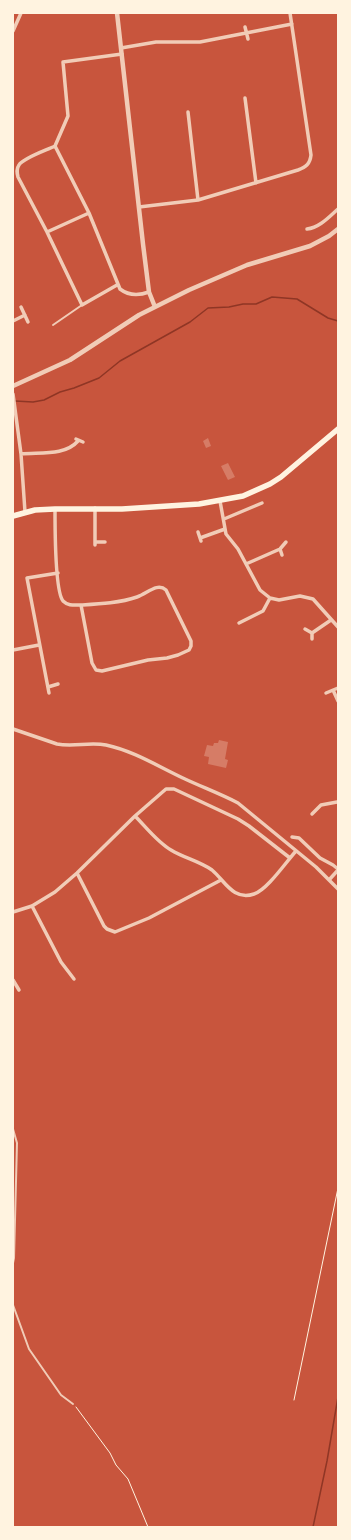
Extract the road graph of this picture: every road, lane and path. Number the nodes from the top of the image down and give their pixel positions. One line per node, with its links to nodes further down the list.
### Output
1 (21, 13): 6 (street)
2 (117, 13): 9 (street)
3 (290, 13): 4 (street)
4 (292, 24): 7 (street); 14 (street)
5 (245, 27): 7 (street)
6 (13, 31)
7 (246, 33): 8 (street); 9 (street)
8 (248, 40)
9 (121, 48): 10 (street)
10 (122, 54): 13 (street); 16 (street)
11 (245, 98): 14 (street)
12 (188, 112): 15 (street)
13 (55, 146): 18 (street); 21 (street)
14 (256, 183): 15 (street)
15 (198, 200): 16 (street)
16 (139, 207): 23 (street)
17 (338, 209): 19 (street)
18 (89, 213): 21 (street); 22 (street)
19 (307, 229)
20 (338, 229): 26 (street)
21 (47, 232): 24 (street)
22 (117, 284): 23 (street); 24 (street)
23 (149, 292): 26 (street)
24 (82, 305): 30 (lane)
25 (21, 307): 27 (street)
26 (155, 307): 31 (street)
27 (25, 316): 28 (street); 29 (street)
28 (13, 321)
29 (28, 322)
30 (52, 325)
31 (13, 386)
32 (13, 395): 35 (street)
33 (338, 429): 36 (main road)
34 (83, 442): 35 (street)
35 (21, 454): 40 (street)
36 (220, 501): 38 (main road); 42 (street)
37 (262, 502): 42 (street)
38 (95, 508): 39 (main road); 45 (street)
39 (55, 509): 40 (main road); 51 (street)
40 (25, 512): 41 (main road)
41 (13, 516)
42 (224, 519): 43 (street)
43 (225, 529): 44 (street); 49 (street)
44 (198, 532)
45 (105, 542)
46 (286, 542): 47 (street)
47 (280, 549): 48 (street); 49 (street)
48 (282, 555)
49 (246, 564): 53 (street)
50 (26, 572): 52 (street)
51 (58, 574): 52 (street); 54 (street)
52 (27, 578): 61 (street)
53 (270, 598): 55 (street); 56 (street)
54 (80, 605): 54 (street)
55 (331, 620): 57 (street); 59 (street)
56 (239, 623)
57 (338, 626)
58 (305, 629): 59 (street)
59 (312, 633): 60 (street)
60 (312, 639)
61 (39, 645): 62 (street); 64 (street)
62 (13, 650)
63 (58, 684): 64 (street)
64 (48, 687): 68 (street)
65 (338, 688): 66 (street)
66 (333, 690): 67 (street); 69 (street)
67 (326, 692)
68 (49, 693)
69 (338, 701)
70 (13, 729): 75 (street)
71 (338, 802): 72 (street)
72 (312, 814)
73 (135, 816): 76 (street); 78 (street); 79 (street)
74 (292, 837): 77 (street)
75 (296, 851): 76 (street); 80 (street)
76 (290, 858): 79 (street)
77 (338, 870): 80 (street)
78 (77, 873): 79 (street); 82 (street)
79 (221, 880)
80 (329, 880): 81 (street)
81 (338, 889)
82 (32, 906): 83 (street); 84 (street)
83 (13, 912)
84 (74, 979)
85 (13, 980): 86 (street)
86 (19, 990)
87 (13, 1129): 89 (lane)
88 (338, 1188): 91 (path)
89 (13, 1263)
90 (13, 1305): 92 (lane)
91 (294, 1400)
92 (73, 1404): 93 (path)
93 (148, 1527)

